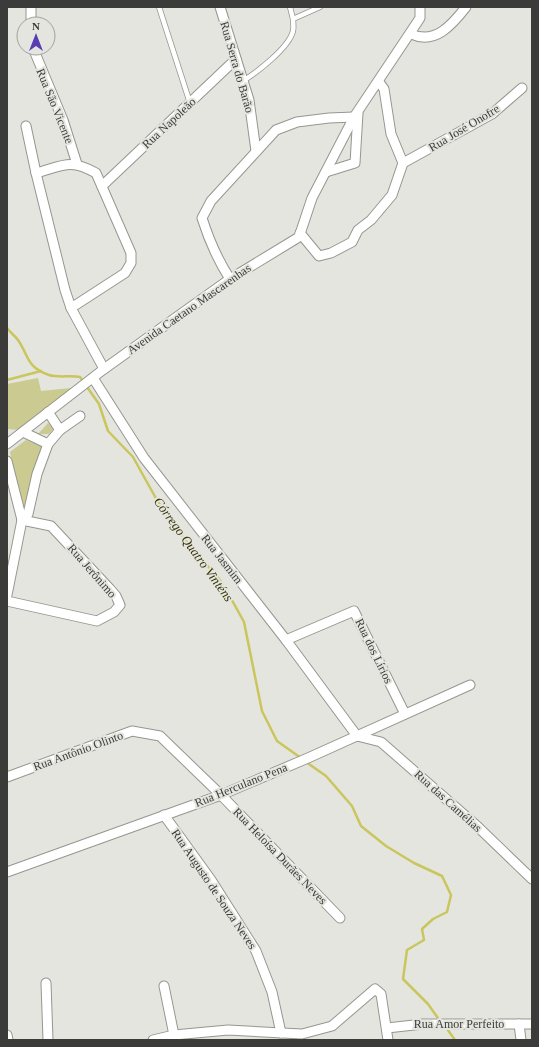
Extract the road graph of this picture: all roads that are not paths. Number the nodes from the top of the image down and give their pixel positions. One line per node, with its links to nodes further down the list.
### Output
1 (159, 7): 14 (lane)
2 (220, 7): 10 (street, Rua Serra do Barão)
3 (290, 7): 7 (lane)
4 (320, 7): 7 (lane)
5 (420, 7): 8 (street)
6 (466, 7): 8 (street)
7 (293, 19): 11 (lane)
8 (411, 34): 12 (street)
9 (36, 56): 19 (street, Rua São Vicente)
10 (236, 60): 11 (street, Rua Serra do Barão); 14 (street, Rua Napoleão)
11 (243, 81): 17 (street, Rua Serra do Barão)
12 (379, 82): 15 (street); 18 (street)
13 (522, 88): 18 (street, Rua José Onofre)
14 (190, 103): 22 (street, Rua Napoleão)
15 (356, 114): 17 (street); 20 (street); 20 (street)
16 (26, 126): 21 (street)
17 (256, 151): 24 (street)
18 (403, 163): 23 (street)
19 (77, 164): 21 (street); 22 (street)
20 (326, 172): 23 (street)
21 (36, 174): 25 (street)
22 (102, 186): 25 (street)
23 (300, 233): 24 (street, Avenida Caetano Mascarenhas)
24 (230, 278): 26 (street, Avenida Caetano Mascarenhas)
25 (71, 308): 26 (street)
26 (104, 369): 27 (street, Avenida Caetano Mascarenhas)
27 (91, 379): 28 (street, Avenida Caetano Mascarenhas); 38 (street, Rua Jasmim)
28 (48, 412): 30 (street); 31 (street, Avenida Caetano Mascarenhas)
29 (80, 416): 30 (street)
30 (60, 430): 33 (street)
31 (23, 432): 32 (street, Avenida Caetano Mascarenhas); 33 (street)
32 (7, 444)
33 (48, 444): 35 (street)
34 (7, 461): 35 (street)
35 (22, 520): 36 (street); 37 (street, Rua Jerônimo)
36 (7, 596)
37 (7, 601)
38 (286, 640): 40 (street, Rua dos Lírios); 41 (street, Rua Jasmim)
39 (470, 685): 40 (street, Rua Herculano Pena)
40 (405, 714): 41 (street, Rua Herculano Pena)
41 (357, 736): 43 (street, Rua Herculano Pena); 46 (street, Rua das Camélias)
42 (7, 777): 43 (street, Rua Antônio Olinto)
43 (221, 795): 44 (street, Rua Herculano Pena); 47 (street, Rua Heloísa Durães Neves)
44 (164, 815): 45 (street, Rua Herculano Pena); 53 (street, Rua Augusto de Souza Neves)
45 (7, 872)
46 (532, 879)
47 (340, 918)
48 (46, 983): 55 (street)
49 (164, 986): 54 (street)
50 (519, 1024): 51 (street, Rua Amor Perfeito); 52 (street, Rua Amor Perfeito); 58 (street)
51 (532, 1024)
52 (387, 1028): 53 (street); 57 (street)
53 (281, 1033): 54 (street)
54 (175, 1037): 56 (street)
55 (48, 1040)
56 (153, 1040)
57 (388, 1040)
58 (521, 1040)

